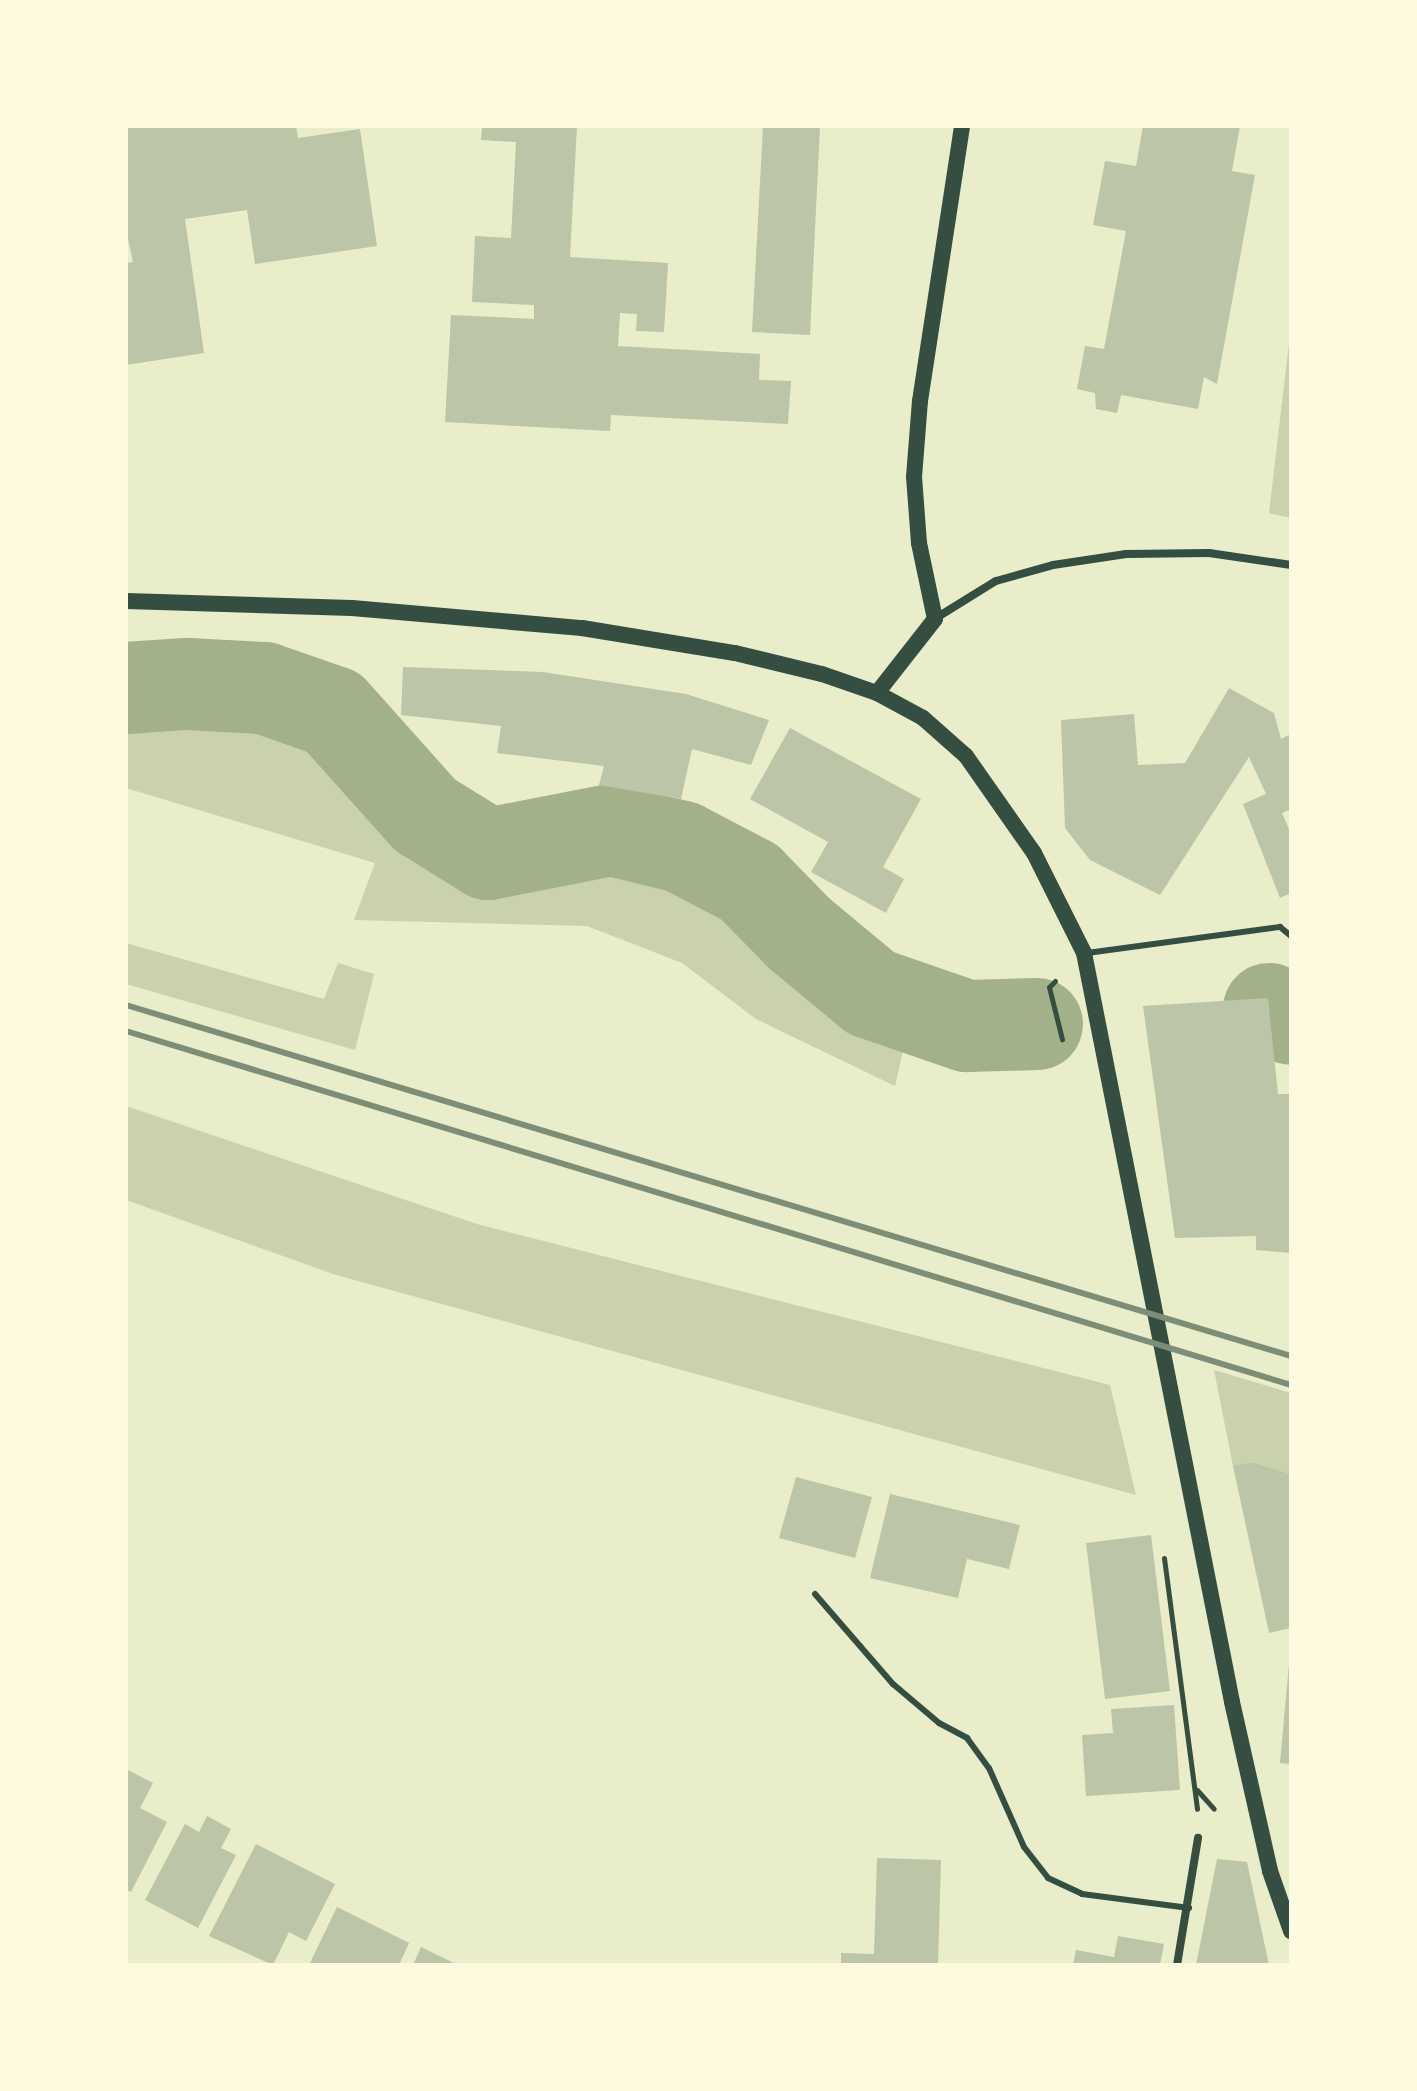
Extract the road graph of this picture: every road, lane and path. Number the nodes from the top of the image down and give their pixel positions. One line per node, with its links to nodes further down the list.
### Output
1 (962, 126): 4 (main road)
2 (1291, 565): 4 (street)
3 (126, 601): 5 (main road)
4 (935, 619): 5 (main road)
5 (877, 693): 7 (main road)
6 (1291, 936): 7 (lane)
7 (1084, 953): 11 (main road)
8 (815, 1594): 10 (lane)
9 (1198, 1838): 10 (street)
10 (1189, 1908): 12 (street)
11 (1291, 1931)
12 (1177, 1965)

